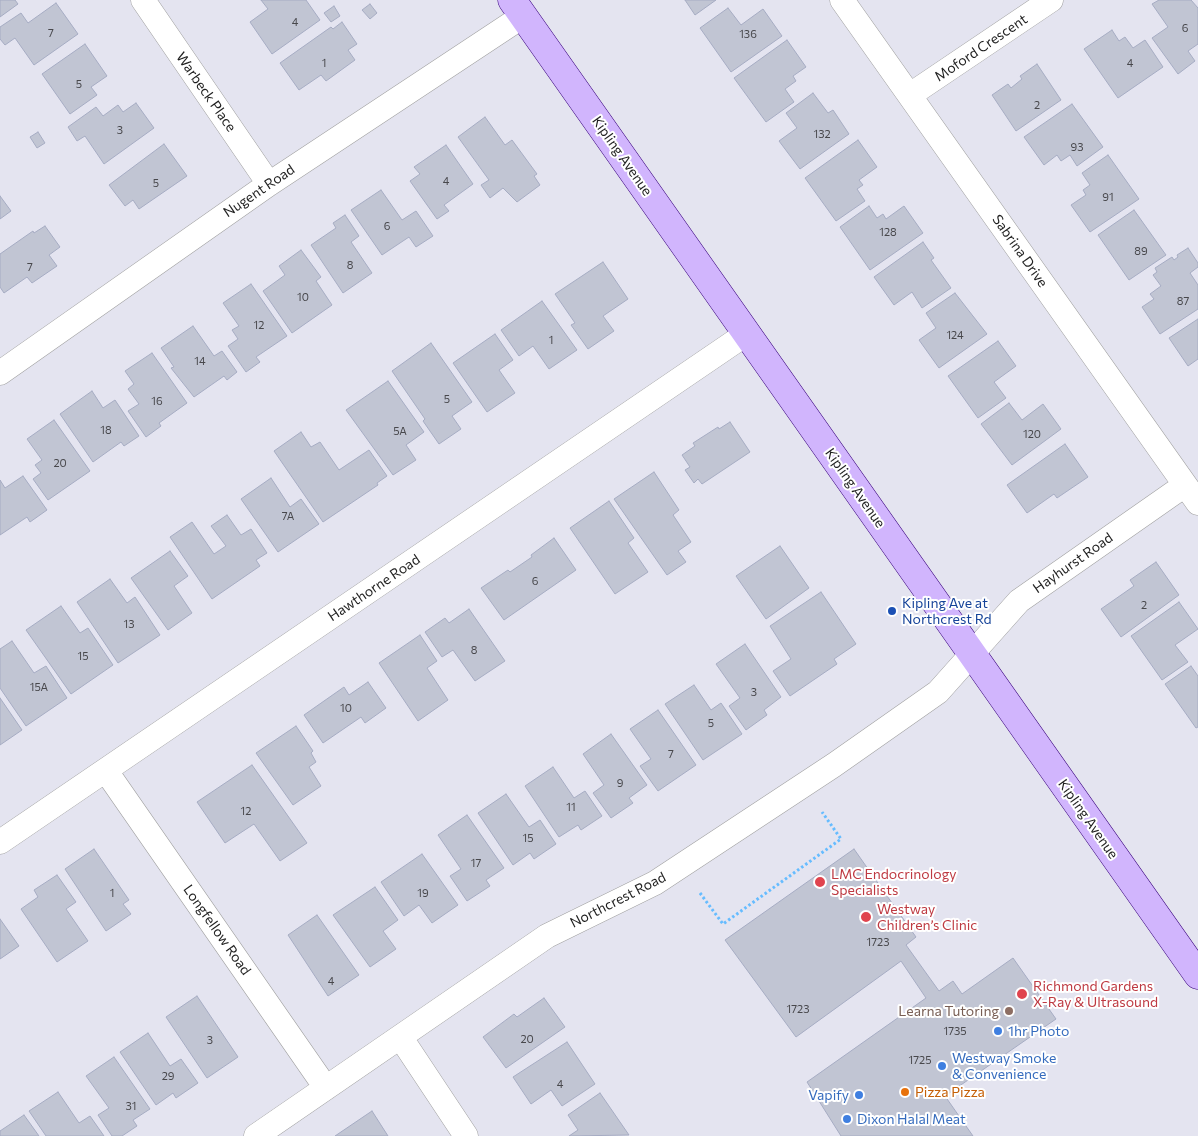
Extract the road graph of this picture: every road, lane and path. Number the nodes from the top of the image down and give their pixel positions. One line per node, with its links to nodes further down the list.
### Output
1 (143, 0): 6 (street, Warbeck Place)
2 (842, 0): 5 (street, Sabrina Drive)
3 (1051, 0): 5 (street, Moford Crescent)
4 (518, 8): 6 (street, Nugent Road); 7 (main road, Kipling Avenue)
5 (910, 95): 9 (street, Sabrina Drive)
6 (269, 184): 8 (street, Nugent Road)
7 (746, 334): 10 (main road, Kipling Avenue); 11 (street, Hawthorne Road)
8 (0, 373)
9 (1192, 494): 10 (street, Hayhurst Road)
10 (972, 654): 15 (main road, Kipling Avenue); 16 (street, Northcrest Road)
11 (106, 771): 13 (street, Hawthorne Road); 17 (street, Longfellow Road)
12 (822, 812): 14 (path)
13 (0, 842)
14 (700, 893)
15 (1198, 975)
16 (401, 1038): 17 (street, Northcrest Road); 19 (street)
17 (326, 1088): 18 (street, Northcrest Road)
18 (256, 1136)
19 (466, 1136)

